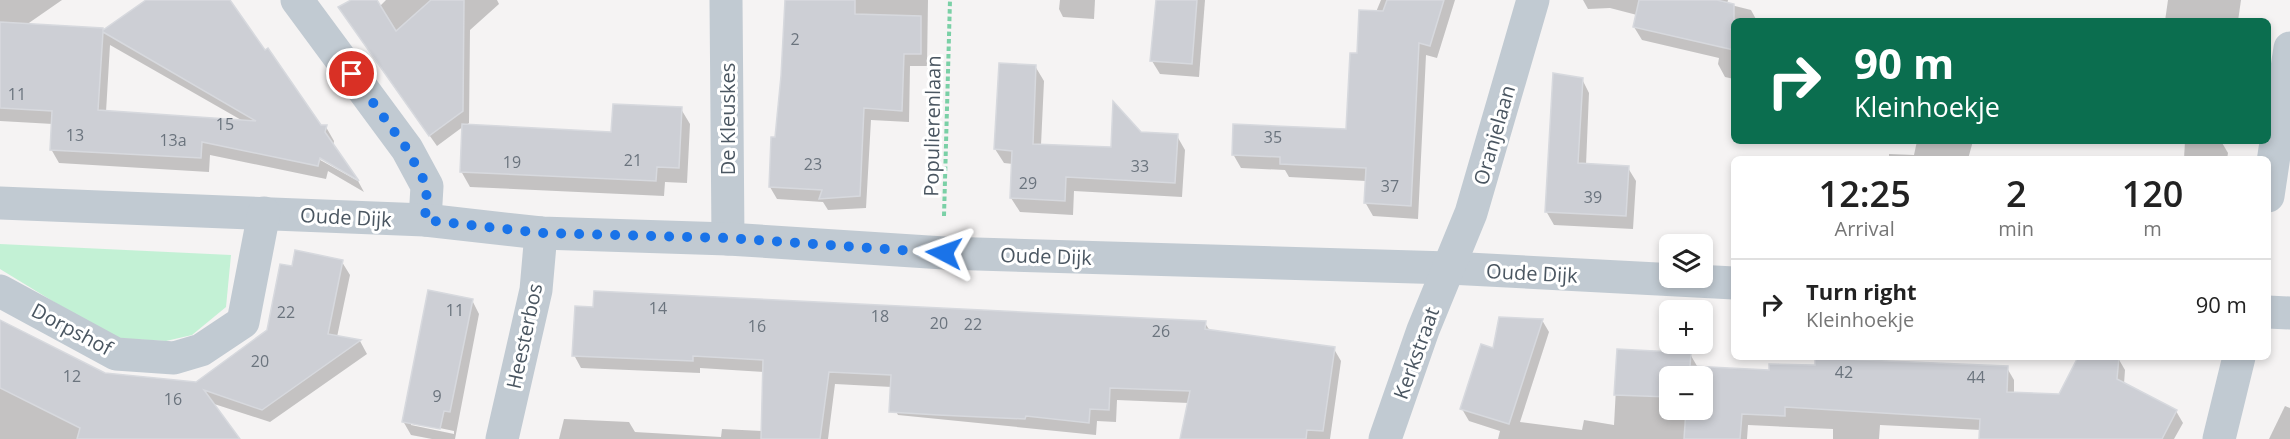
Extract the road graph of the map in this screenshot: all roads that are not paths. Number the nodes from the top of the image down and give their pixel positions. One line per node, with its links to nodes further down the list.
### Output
1 (297, 0): 8 (street)
2 (726, 0): 10 (street, De Kleuskes)
3 (1533, 0): 11 (street, Oranjelaan)
4 (2290, 48): 5 (street)
5 (2271, 176)
6 (0, 203): 7 (street, Oude Dijk)
7 (264, 213): 8 (street, Oude Dijk); 13 (street, Dorpshof)
8 (425, 220): 9 (street, Oude Dijk)
9 (542, 233): 10 (street, Oude Dijk); 17 (street, Heesterbos)
10 (728, 238): 11 (street, Oude Dijk)
11 (1449, 268): 12 (street, Oude Dijk); 18 (street, Kerkstraat)
12 (1731, 283)
13 (0, 291)
14 (2271, 312): 15 (street)
15 (2290, 313)
16 (2239, 360): 19 (street)
17 (501, 439)
18 (1385, 439)
19 (2219, 439)

